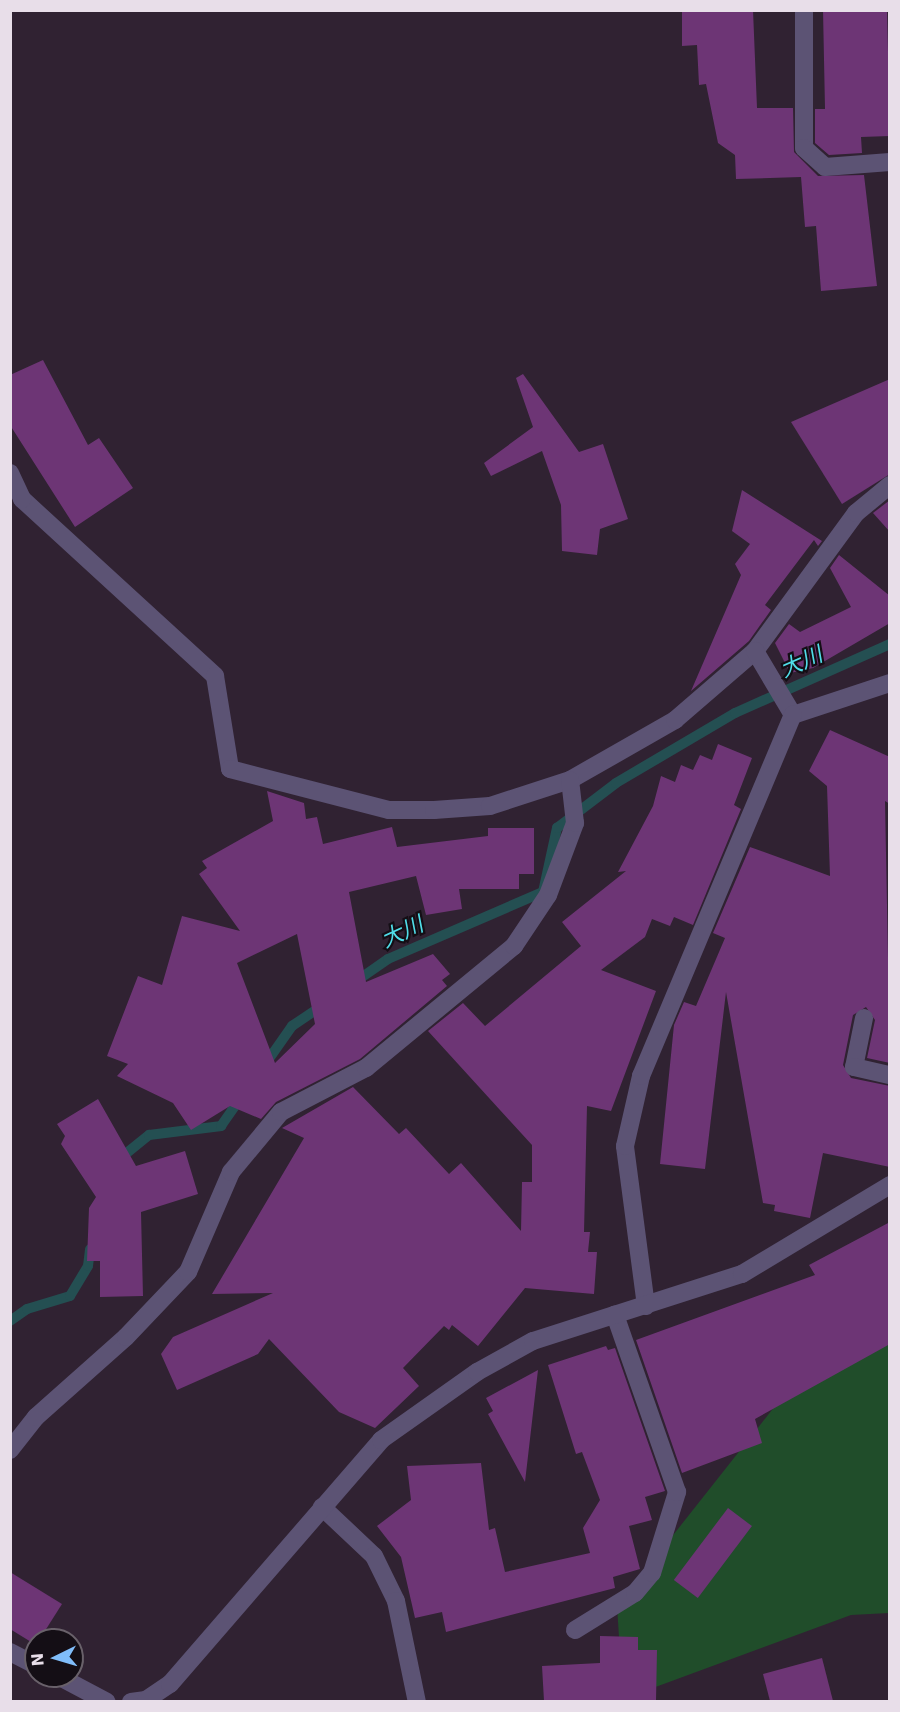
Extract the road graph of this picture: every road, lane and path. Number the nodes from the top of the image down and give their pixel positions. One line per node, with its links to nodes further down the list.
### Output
1 (804, 10): 2 (street)
2 (890, 162)
3 (10, 473): 8 (street)
4 (890, 484): 5 (street)
5 (754, 651): 7 (street); 8 (street)
6 (890, 683): 7 (street)
7 (793, 715): 12 (street)
8 (570, 780): 14 (street)
9 (864, 1018): 10 (street)
10 (890, 1075)
11 (890, 1185): 12 (street)
12 (646, 1306): 13 (street)
13 (615, 1315): 15 (street); 16 (street)
14 (10, 1450)
15 (322, 1508): 21 (street); 22 (street)
16 (575, 1630)
17 (10, 1652): 18 (street)
18 (24, 1659)
19 (82, 1688): 20 (street)
20 (107, 1701)
21 (131, 1701)
22 (417, 1701)

